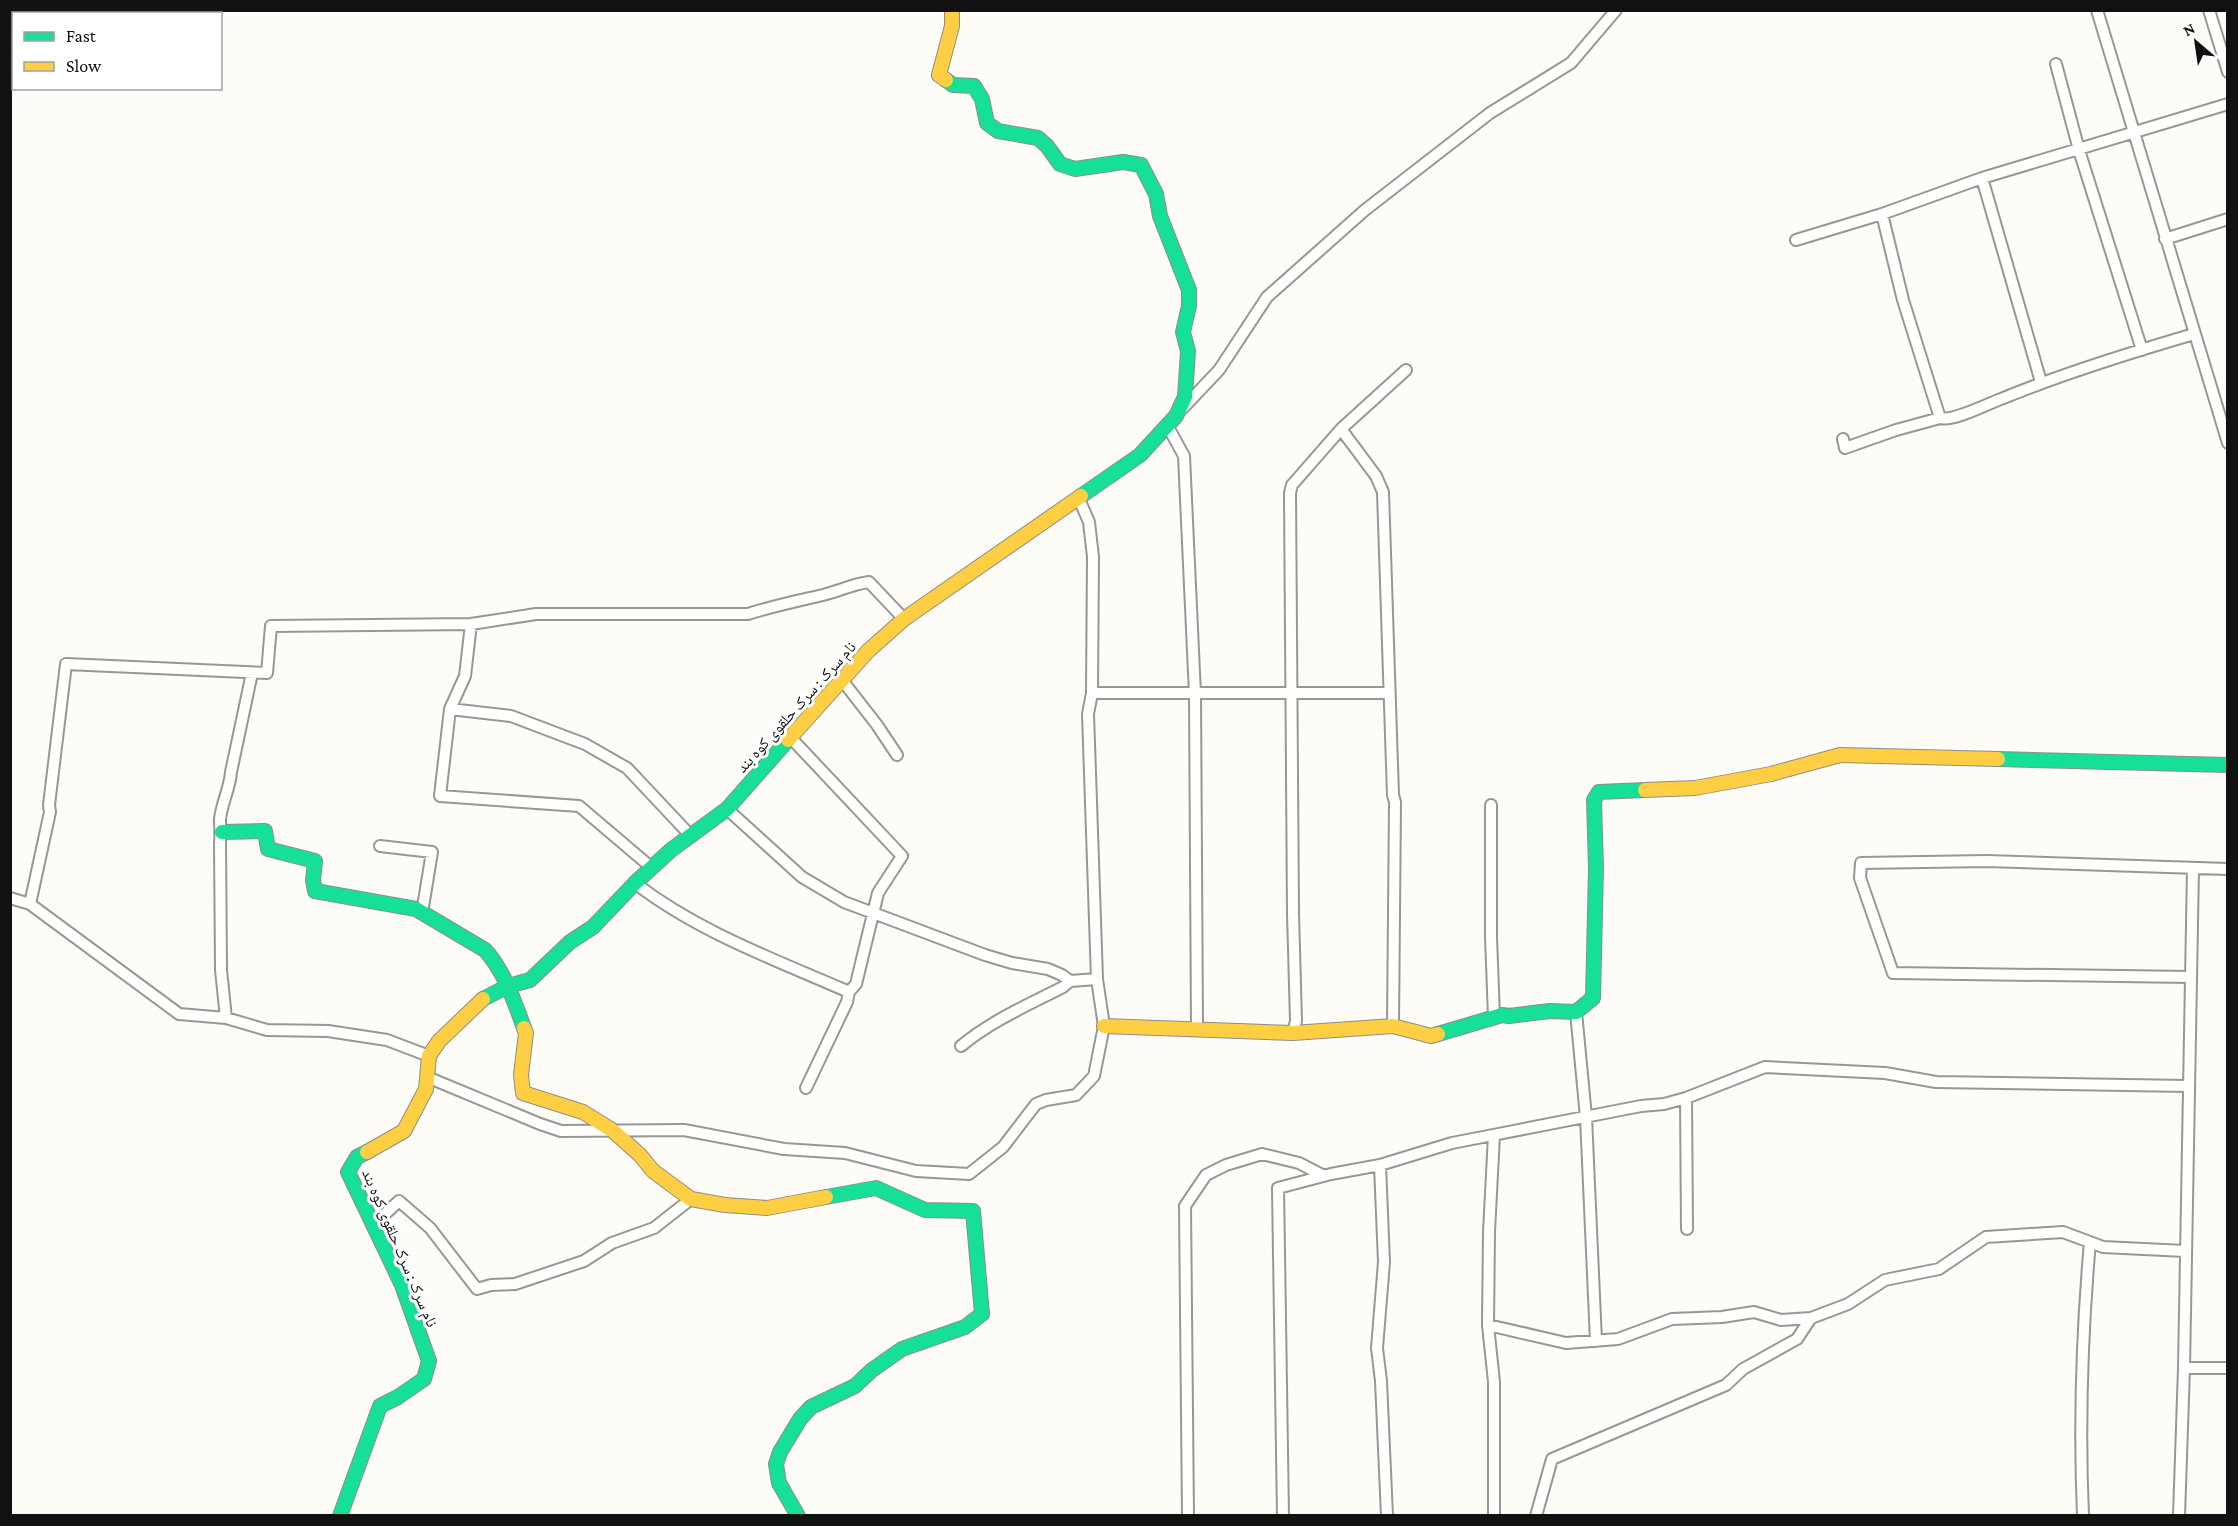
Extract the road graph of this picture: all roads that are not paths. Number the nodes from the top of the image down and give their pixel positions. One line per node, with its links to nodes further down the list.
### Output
1 (952, 10): 20 (street, نام سرک : سرک حلقوی کوه بند)
2 (1616, 10): 20 (street)
3 (2097, 10): 8 (street)
4 (2209, 10): 6 (street)
5 (2056, 64): 9 (street)
6 (2228, 72)
7 (2228, 104): 8 (street)
8 (2134, 132): 9 (street); 13 (street)
9 (2079, 150): 10 (street); 16 (street)
10 (1982, 178): 11 (street); 18 (street)
11 (1882, 214): 14 (street); 19 (street)
12 (2228, 219): 13 (street)
13 (2165, 239): 15 (street)
14 (1796, 240)
15 (2194, 334): 16 (street); 23 (street)
16 (2142, 350): 18 (street)
17 (1406, 370): 21 (street)
18 (2041, 382): 19 (street)
19 (1940, 418): 22 (street)
20 (1172, 421): 24 (street, نام سرک : سرک حلقوی کوه بند); 32 (street)
21 (1341, 429): 30 (street); 31 (street)
22 (1843, 439)
23 (2228, 443)
24 (1079, 499): 25 (street, نام سرک : سرک حلقوی کوه بند); 29 (street)
25 (904, 620): 26 (street); 28 (street, نام سرک : سرک حلقوی کوه بند)
26 (471, 624): 27 (street); 33 (street)
27 (252, 673): 39 (street); 47 (street)
28 (842, 681): 34 (street, نام سرک : سرک حلقوی کوه بند); 35 (street)
29 (1092, 693): 32 (street); 51 (street)
30 (1292, 693): 31 (street); 32 (street); 61 (street)
31 (1388, 693): 59 (street)
32 (1195, 694): 60 (street)
33 (450, 709): 40 (street); 42 (street)
34 (791, 738): 38 (street, نام سرک : سرک حلقوی کوه بند); 49 (street)
35 (897, 755)
36 (2228, 765): 55 (street)
37 (1491, 805): 56 (street)
38 (727, 809): 40 (street, نام سرک : سرک حلقوی کوه بند); 49 (street)
39 (222, 832): 48 (street); 57 (street)
40 (690, 835): 42 (street, نام سرک : سرک حلقوی کوه بند)
41 (380, 846): 48 (street)
42 (652, 868): 45 (street, نام سرک : سرک حلقوی کوه بند)
43 (2193, 868): 44 (street); 50 (street); 50 (street)
44 (2228, 869)
45 (635, 883): 53 (street, نام سرک : سرک حلقوی کوه بند); 54 (street)
46 (10, 898): 47 (street)
47 (30, 904): 57 (street)
48 (422, 913): 53 (street)
49 (874, 913): 52 (street); 54 (street)
50 (2190, 977): 65 (street)
51 (1097, 980): 52 (street); 58 (street)
52 (1070, 981): 62 (street)
53 (508, 986): 63 (street, نام سرک : سرک حلقوی کوه بند); 69 (street)
54 (849, 992): 66 (street)
55 (1576, 1012): 56 (street); 68 (street)
56 (1494, 1017): 59 (street)
57 (226, 1018): 63 (street)
58 (1104, 1026): 60 (street); 69 (street)
59 (1393, 1026): 61 (street)
60 (1197, 1029): 61 (street)
61 (1293, 1033)
62 (961, 1046)
63 (429, 1056): 64 (street, نام سرک : سرک حلقوی کوه بند)
64 (427, 1077): 69 (street); 74 (street, نام سرک : سرک حلقوی کوه بند)
65 (2188, 1086): 67 (street); 77 (street)
66 (806, 1088)
67 (1686, 1098): 68 (street); 75 (street)
68 (1586, 1117): 70 (street); 80 (street)
69 (612, 1130): 73 (street)
70 (1494, 1135): 71 (street); 79 (street)
71 (1380, 1165): 72 (street); 87 (street)
72 (1324, 1176): 85 (street); 86 (street)
73 (691, 1199): 74 (street); 84 (street)
74 (373, 1225): 83 (street, نام سرک : سرک حلقوی کوه بند)
75 (1687, 1229)
76 (2090, 1242): 77 (street); 78 (street); 90 (street)
77 (2185, 1251): 81 (street)
78 (1811, 1318): 80 (street); 89 (street)
79 (1488, 1325): 80 (street); 88 (street)
80 (1596, 1341)
81 (2184, 1368): 82 (street); 91 (street)
82 (2228, 1368)
83 (340, 1515)
84 (798, 1515)
85 (1188, 1515)
86 (1283, 1515)
87 (1387, 1515)
88 (1494, 1515)
89 (1536, 1515)
90 (2083, 1515)
91 (2179, 1515)

